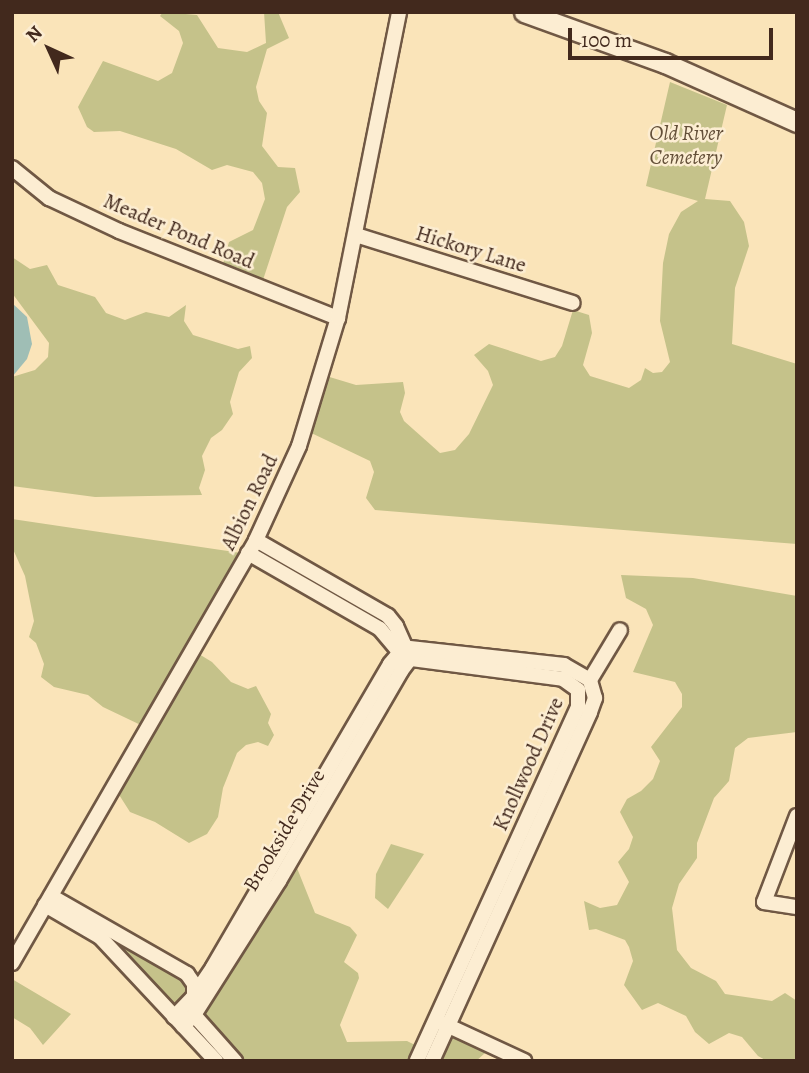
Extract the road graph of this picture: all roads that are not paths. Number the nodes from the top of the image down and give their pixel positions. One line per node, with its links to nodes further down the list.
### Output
1 (399, 12): 5 (street, Albion Road)
2 (524, 12): 3 (main road)
3 (797, 122)
4 (12, 168): 7 (street, Meader Pond Road)
5 (356, 236): 6 (street, Hickory Lane); 7 (street, Albion Road)
6 (573, 303)
7 (338, 318): 8 (street, Albion Road)
8 (252, 547): 10 (street); 14 (street, Albion Road)
9 (620, 630): 11 (street)
10 (408, 653): 11 (street, Knollwood Drive); 13 (street, Knollwood Drive); 17 (street, Brookside Drive); 18 (street, Brookside Drive)
11 (590, 680): 13 (street)
12 (797, 816): 15 (street)
13 (499, 899): 20 (street)
14 (48, 901): 16 (street, Albion Road); 17 (street); 19 (street)
15 (797, 907)
16 (12, 963)
17 (193, 997): 18 (street); 19 (street, Brookside Drive)
18 (194, 1015): 19 (street, Brookside Drive); 22 (street)
19 (179, 1021): 21 (street)
20 (442, 1023): 23 (street); 24 (street); 25 (street)
21 (216, 1061)
22 (235, 1061)
23 (418, 1061)
24 (432, 1061)
25 (524, 1061)

